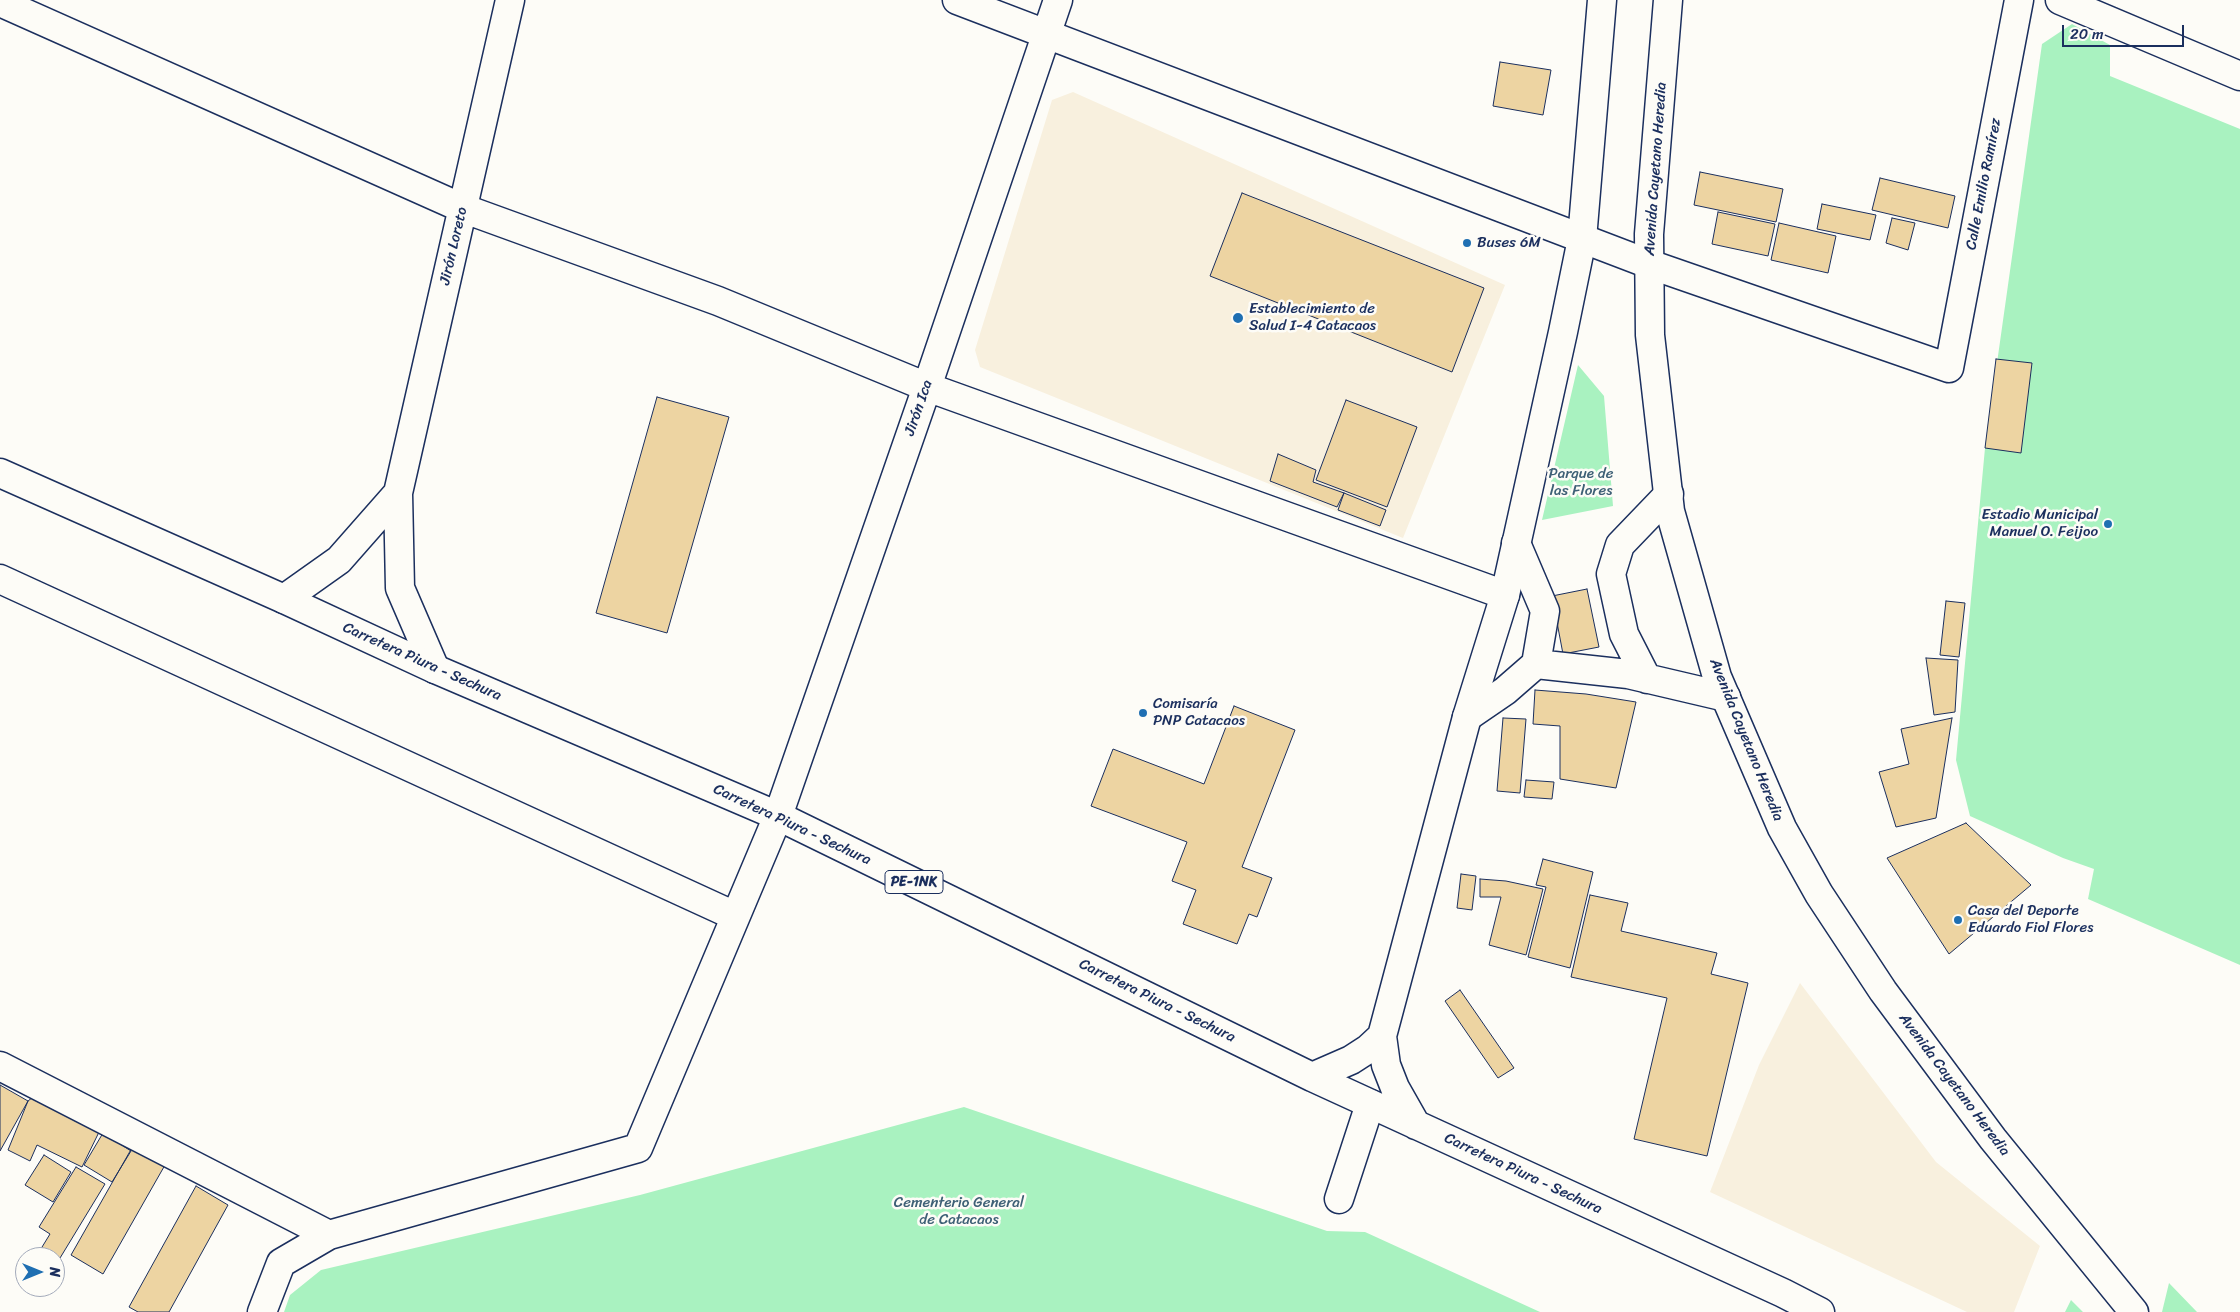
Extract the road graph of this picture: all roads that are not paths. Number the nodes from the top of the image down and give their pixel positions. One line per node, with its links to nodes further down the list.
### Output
1 (510, 0): 12 (street, Jirón Loreto)
2 (957, 0): 10 (street)
3 (1058, 0): 10 (street, Jirón Ica)
4 (1602, 0): 13 (street)
5 (1668, 0): 14 (street, Avenida Cayetano Heredia)
6 (2019, 0): 14 (street, Calle Emilio Ramírez)
7 (2060, 0): 11 (street)
8 (0, 2): 9 (street)
9 (37, 9): 12 (street)
10 (1047, 36): 13 (street); 15 (street, Jirón Ica)
11 (2240, 76)
12 (462, 208): 15 (street); 17 (street, Jirón Loreto)
13 (1582, 239): 14 (street); 19 (street)
14 (1650, 264): 18 (street, Avenida Cayetano Heredia)
15 (927, 386): 21 (street); 28 (street, Jirón Ica)
16 (0, 473): 22 (street, Carretera Piura - Sechura / PE-1NK)
17 (398, 493): 22 (street, Jirón Loreto); 24 (street, Jirón Loreto)
18 (1668, 494): 25 (street); 26 (street, Avenida Cayetano Heredia)
19 (1516, 542): 21 (street); 23 (street)
20 (0, 579): 29 (street)
21 (1505, 595): 27 (street)
22 (284, 599): 24 (street, Carretera Piura - Sechura / PE-1NK)
23 (1536, 664): 25 (street); 27 (street)
24 (435, 669): 28 (street, Carretera Piura - Sechura / PE-1NK)
25 (1647, 679): 26 (street)
26 (1726, 697): 39 (street, Avenida Cayetano Heredia)
27 (1467, 717): 30 (street)
28 (778, 816): 29 (street, Jirón Ica); 32 (street, Carretera Piura - Sechura / PE-1NK)
29 (735, 916): 36 (street, Jirón Ica)
30 (1382, 1036): 32 (street); 34 (street)
31 (0, 1066): 36 (street)
32 (1312, 1077): 33 (street, Carretera Piura - Sechura / PE-1NK)
33 (1370, 1104): 34 (street, Carretera Piura - Sechura / PE-1NK); 35 (street)
34 (1416, 1125): 38 (street, Carretera Piura - Sechura / PE-1NK)
35 (1339, 1199)
36 (329, 1235): 37 (street)
37 (262, 1312)
38 (1820, 1312)
39 (2134, 1312)

